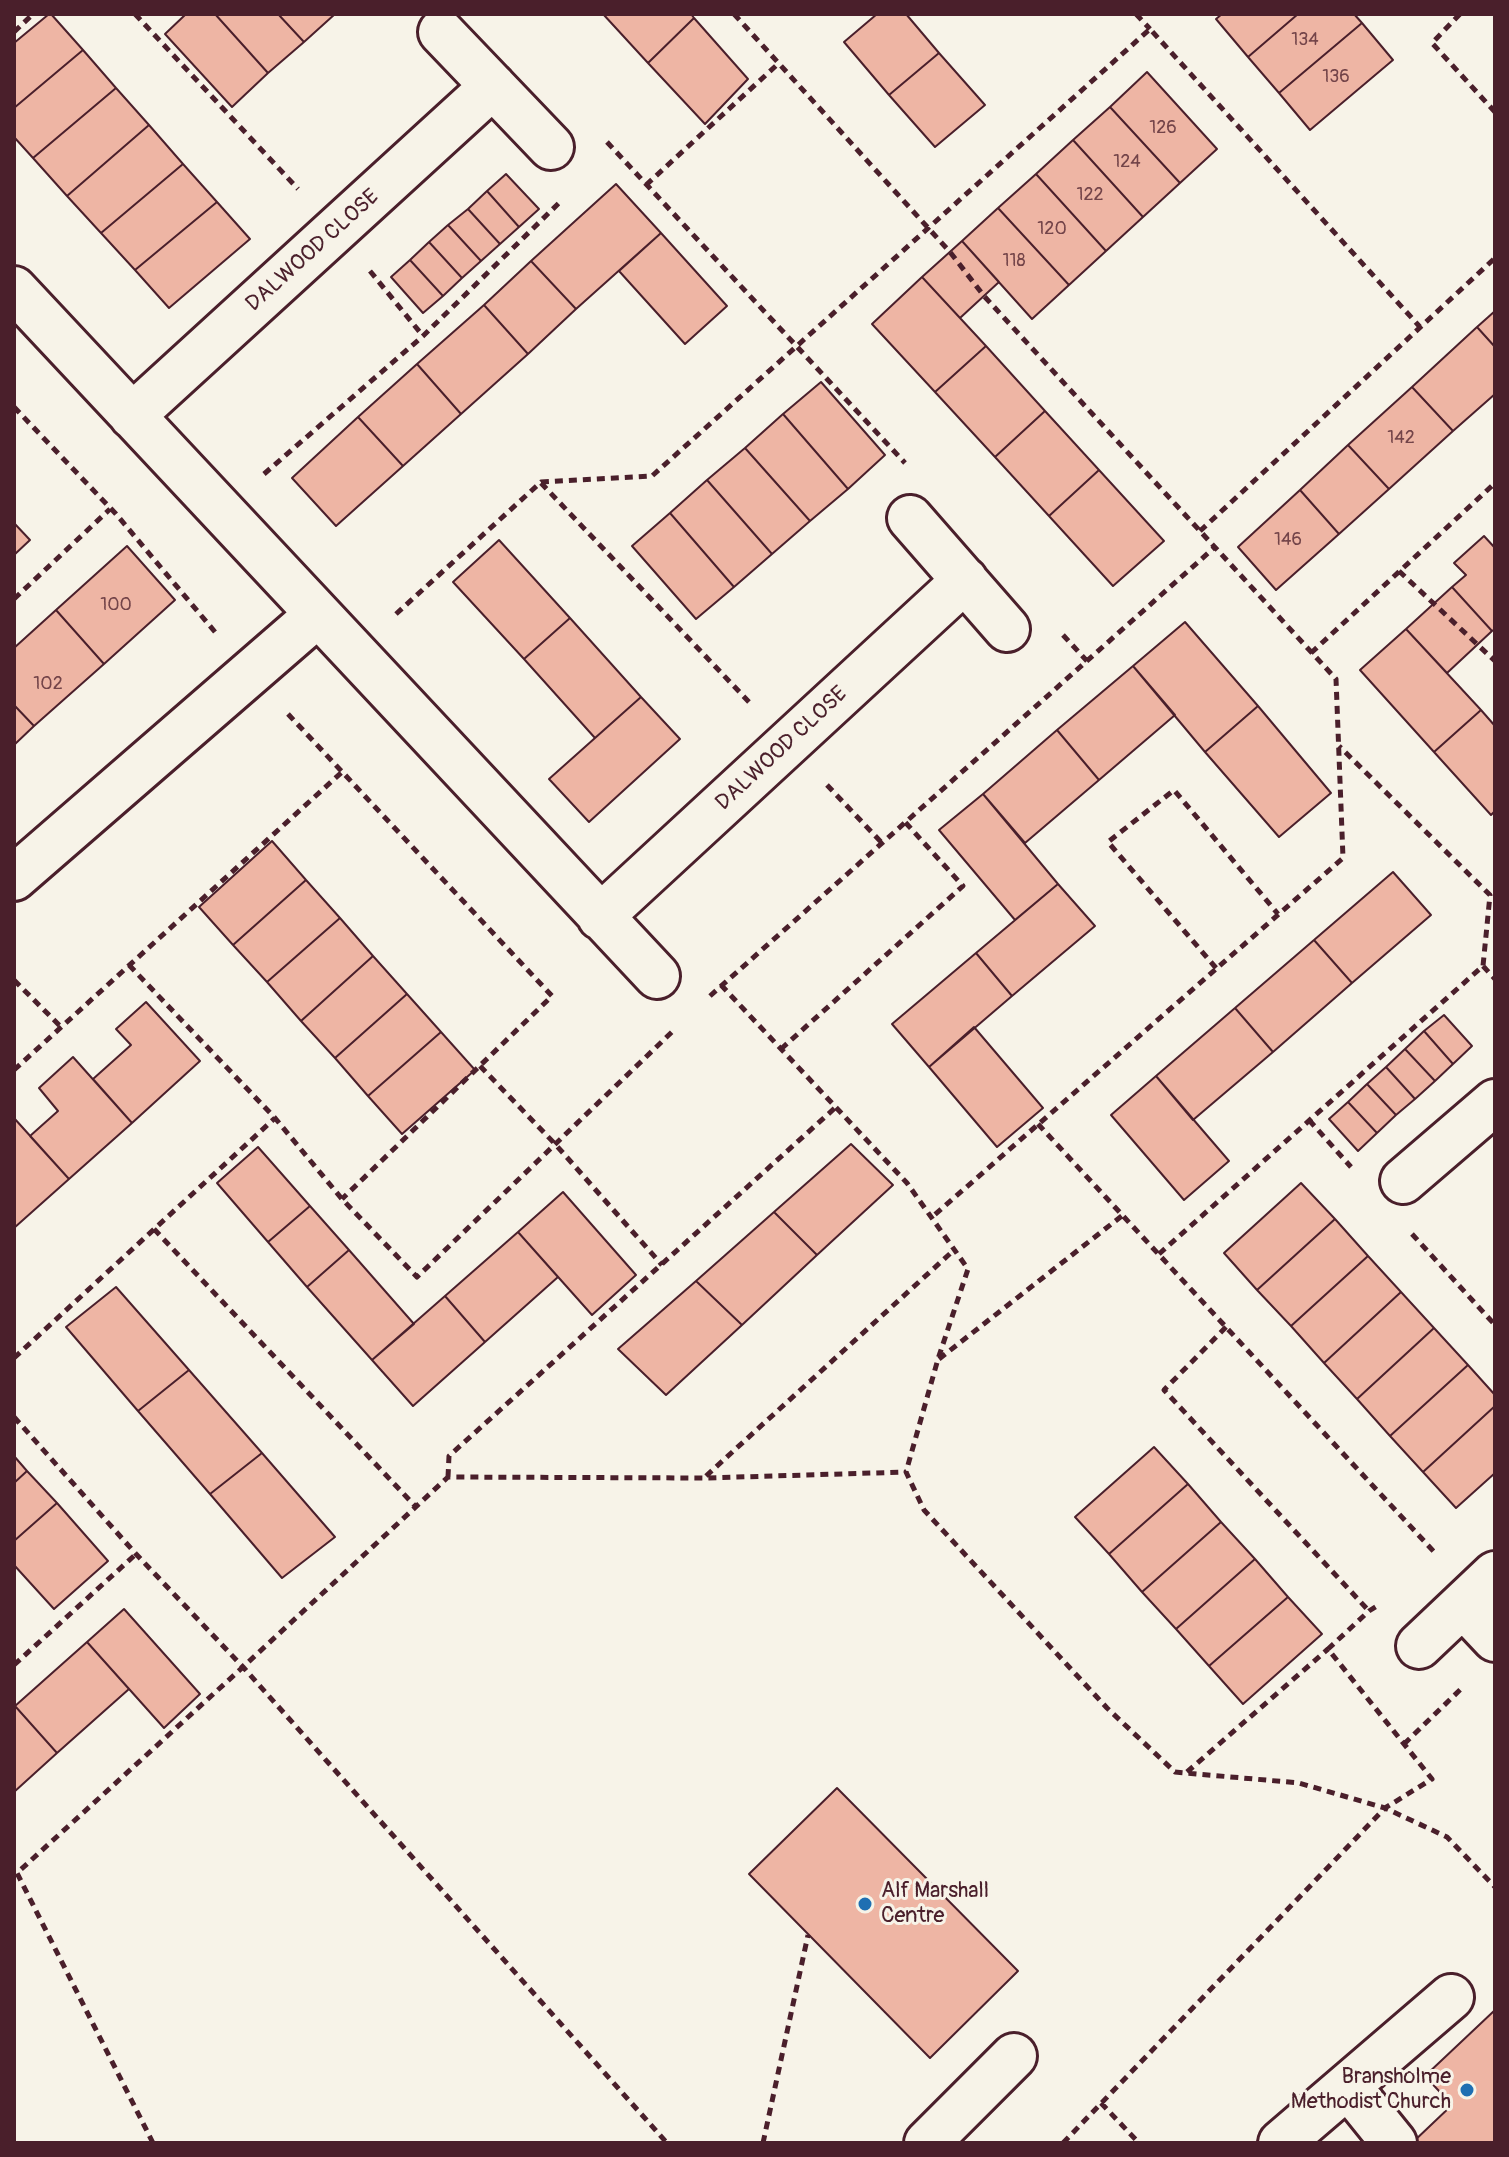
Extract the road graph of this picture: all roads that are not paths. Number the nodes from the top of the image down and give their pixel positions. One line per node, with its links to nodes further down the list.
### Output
1 (441, 32): 2 (street)
2 (493, 86): 3 (street); 5 (street, DALWOOD CLOSE)
3 (551, 147)
4 (14, 289): 5 (street)
5 (132, 416): 8 (street)
6 (910, 518): 7 (street)
7 (965, 580): 9 (street); 11 (street, DALWOOD CLOSE)
8 (317, 615): 10 (street); 11 (street)
9 (1007, 629)
10 (14, 878)
11 (600, 917): 12 (street)
12 (657, 976)
13 (1493, 1108): 14 (street)
14 (1403, 1181)
15 (1477, 1591): 16 (street); 17 (street)
16 (1495, 1639)
17 (1419, 1646)
18 (1451, 1997): 20 (street)
19 (1014, 2056): 21 (street)
20 (1348, 2086): 22 (street); 23 (street)
21 (927, 2143)
22 (1281, 2143)
23 (1394, 2143)

